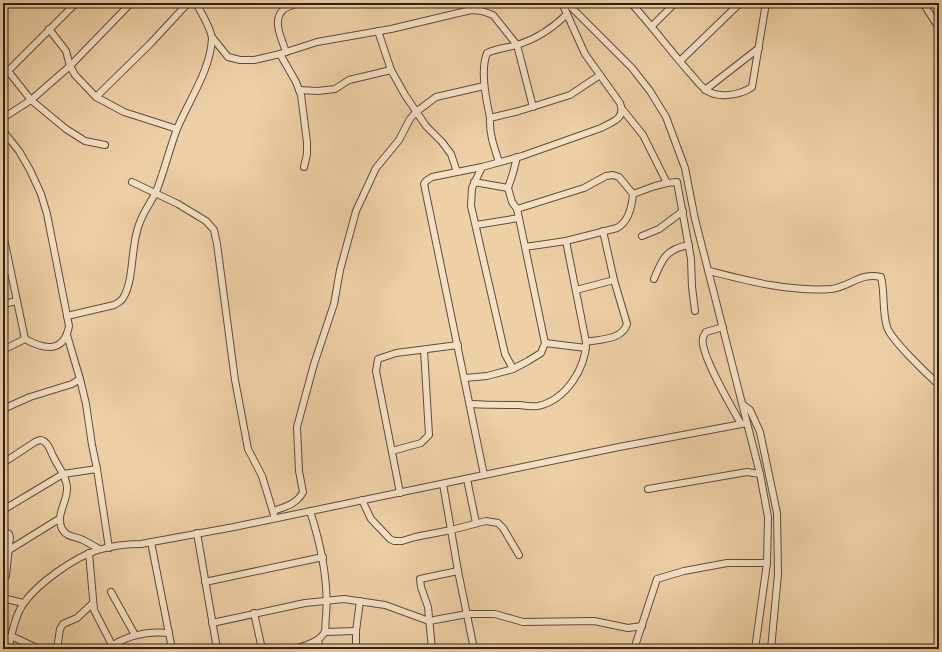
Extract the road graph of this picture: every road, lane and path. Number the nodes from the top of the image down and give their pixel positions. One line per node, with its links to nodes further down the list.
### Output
1 (76, 3): 16 (street)
2 (131, 3): 23 (street)
3 (188, 3): 30 (street)
4 (196, 3): 18 (street)
5 (299, 3): 21 (street)
6 (562, 3): 13 (street)
7 (567, 3): 45 (street)
8 (631, 3): 14 (street)
9 (675, 3): 14 (street)
10 (740, 3): 22 (street)
11 (766, 3): 20 (street)
12 (923, 3): 15 (street)
13 (567, 14): 19 (street); 26 (street)
14 (652, 26): 22 (street)
15 (939, 28)
16 (49, 30): 23 (street); 25 (street)
17 (378, 31): 19 (street); 21 (street); 24 (street)
18 (212, 37): 21 (street); 37 (street)
19 (517, 45): 27 (street); 32 (street)
20 (759, 48): 29 (street); 29 (street)
21 (283, 53): 28 (street)
22 (680, 61): 29 (street)
23 (70, 66): 30 (street); 31 (street)
24 (391, 70): 28 (street); 34 (street)
25 (6, 74): 31 (street)
26 (600, 75): 32 (street); 33 (street)
27 (484, 86): 34 (street); 36 (street)
28 (299, 90): 42 (street)
29 (706, 90)
30 (96, 97): 37 (street)
31 (31, 100): 35 (street); 39 (street)
32 (533, 106): 36 (street)
33 (622, 109): 40 (street); 49 (street)
34 (416, 112): 44 (street); 99 (street)
35 (3, 118)
36 (490, 118): 41 (street)
37 (177, 129): 51 (street)
38 (3, 131): 70 (street)
39 (105, 145)
40 (517, 157): 41 (street); 50 (street)
41 (499, 162): 43 (street)
42 (304, 166)
43 (482, 167): 44 (street); 47 (street)
44 (457, 172): 76 (street)
45 (686, 180): 48 (street); 63 (street)
46 (132, 182): 51 (street)
47 (474, 182): 50 (street); 56 (street)
48 (678, 182): 49 (street); 54 (street)
49 (667, 183): 52 (street)
50 (508, 188): 53 (street)
51 (155, 194): 70 (street); 99 (street)
52 (633, 194): 53 (street); 57 (street)
53 (517, 209): 55 (street)
54 (683, 211): 59 (street); 61 (street)
55 (520, 218): 56 (street); 62 (street)
56 (476, 225): 79 (street)
57 (603, 231): 60 (street); 65 (street)
58 (3, 234): 67 (street)
59 (642, 236)
60 (566, 241): 62 (street); 66 (street)
61 (689, 245): 64 (street); 69 (street)
62 (525, 247): 74 (street)
63 (709, 271): 71 (street); 82 (street)
64 (654, 279)
65 (614, 280): 66 (street); 75 (street)
66 (576, 290): 75 (street)
67 (17, 301): 68 (street); 73 (street)
68 (3, 304)
69 (695, 311)
70 (67, 316): 72 (street)
71 (723, 327): 84 (street); 86 (street)
72 (67, 335): 73 (street); 81 (street)
73 (25, 339): 77 (street)
74 (545, 343): 75 (street); 79 (street)
75 (586, 345): 83 (street)
76 (458, 346): 78 (street); 80 (street)
77 (3, 350)
78 (424, 350): 87 (street); 87 (street)
79 (513, 369): 80 (street)
80 (465, 378): 83 (street)
81 (80, 379): 85 (street); 89 (street)
82 (939, 385)
83 (471, 404): 92 (street)
84 (743, 404): 86 (street); 149 (street)
85 (3, 409)
86 (744, 424): 91 (street); 92 (street)
87 (392, 451): 96 (street)
88 (3, 463): 90 (street)
89 (97, 469): 90 (street); 108 (street)
90 (63, 474): 98 (street); 102 (street)
91 (760, 474): 95 (street); 114 (street)
92 (484, 475): 93 (street)
93 (467, 479): 94 (street); 103 (street)
94 (443, 484): 96 (street); 105 (street)
95 (648, 490)
96 (400, 493): 97 (street)
97 (362, 500): 100 (street); 105 (street)
98 (3, 510)
99 (272, 511): 101 (street)
100 (310, 511): 101 (street); 113 (street)
101 (275, 518): 106 (street)
102 (60, 519): 109 (street); 110 (street)
103 (476, 524): 105 (street); 112 (street)
104 (3, 530): 110 (street)
105 (451, 530): 115 (street)
106 (198, 533): 107 (street); 117 (street)
107 (151, 542): 108 (street); 131 (street)
108 (109, 548): 109 (street)
109 (99, 549): 111 (street)
110 (10, 550): 116 (street)
111 (89, 554): 122 (street); 123 (street)
112 (519, 555)
113 (323, 557): 117 (street); 121 (street)
114 (767, 563): 128 (street); 148 (street)
115 (458, 571): 125 (street); 126 (street)
116 (3, 580)
117 (205, 582): 127 (street)
118 (111, 592): 132 (street)
119 (3, 598): 122 (street)
120 (360, 601): 121 (street); 126 (street); 130 (street)
121 (326, 602): 124 (street); 129 (street)
122 (23, 603): 133 (street)
123 (93, 603): 135 (street); 138 (street)
124 (254, 613): 127 (street); 141 (street)
125 (468, 614): 126 (street); 128 (street); 146 (street)
126 (429, 621): 145 (street)
127 (212, 623): 140 (street)
128 (642, 626): 147 (street)
129 (325, 632): 130 (street); 134 (street)
130 (356, 632): 144 (street)
131 (169, 633): 132 (street); 139 (street)
132 (134, 635): 135 (street)
133 (11, 636): 136 (street); 137 (street)
134 (318, 640): 142 (street); 143 (street)
135 (109, 647)
136 (8, 649)
137 (39, 649)
138 (57, 649)
139 (172, 649)
140 (217, 649)
141 (262, 649)
142 (294, 649)
143 (320, 649)
144 (356, 649)
145 (432, 649)
146 (474, 649)
147 (634, 649)
148 (755, 649)
149 (771, 649)

